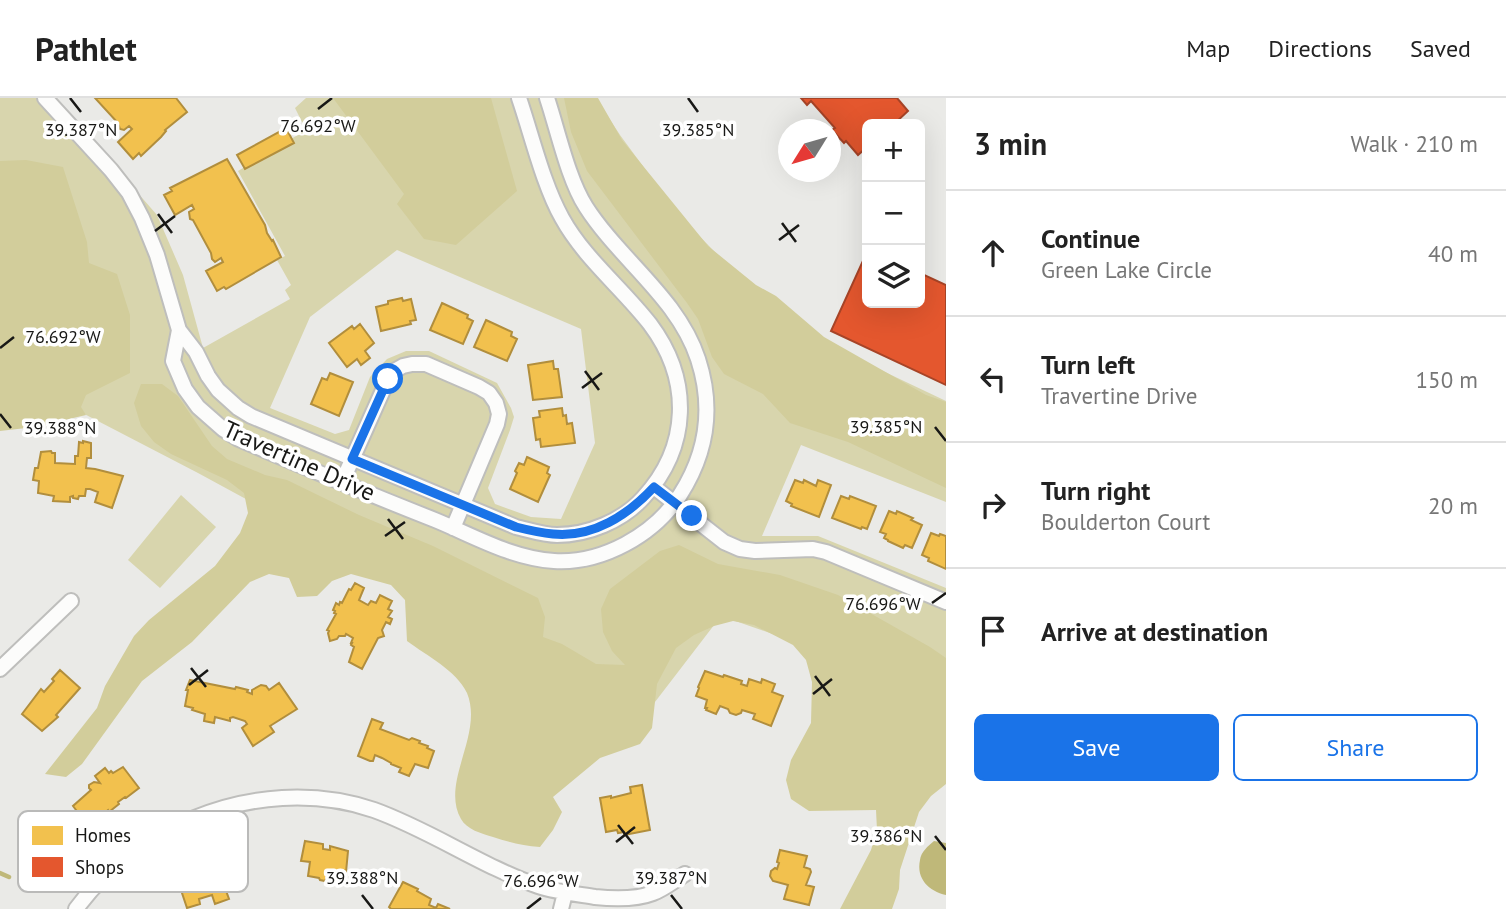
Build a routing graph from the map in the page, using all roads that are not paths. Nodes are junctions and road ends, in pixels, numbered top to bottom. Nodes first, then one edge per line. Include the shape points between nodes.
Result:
1 (45, 98) edge
2 (519, 98) edge
3 (547, 98) edge
4 (179, 330) junction
5 (352, 459) junction
6 (342, 482) junction
7 (654, 487) junction
8 (675, 503) junction
9 (463, 505) junction
10 (453, 528) junction
11 (71, 601) dead end
12 (946, 602) edge
13 (0, 669) edge
14 (213, 811) edge
15 (685, 874) dead end
16 (89, 892) edge
17 (565, 893) junction
18 (76, 909) edge
19 (561, 909) edge

1 - 4 street, Travertine Drive via 129,193 157,255
2 - 7 street, Travertine Drive via 563,219 651,326 673,368 680,425 666,469
3 - 8 street, Travertine Drive via 585,206 672,310 698,359 708,408 706,430 689,481
4 - 5 street, Travertine Drive via 218,390 238,408
4 - 6 street, Travertine Drive via 173,361 198,407 239,439
5 - 6 street
5 - 9 street, Travertine Drive
5 - 9 street via 394,371 426,364 489,393 499,414
6 - 10 street, Travertine Drive
7 - 8 street
7 - 9 street, Travertine Drive via 612,522 556,535 516,527
8 - 10 street, Travertine Drive via 624,545 580,559 556,561 508,552
8 - 12 street via 724,542 740,549 826,552
9 - 10 street
11 - 13 street
14 - 17 street via 290,798 345,802
15 - 17 street via 653,893 630,898
16 - 18 street
17 - 19 street

